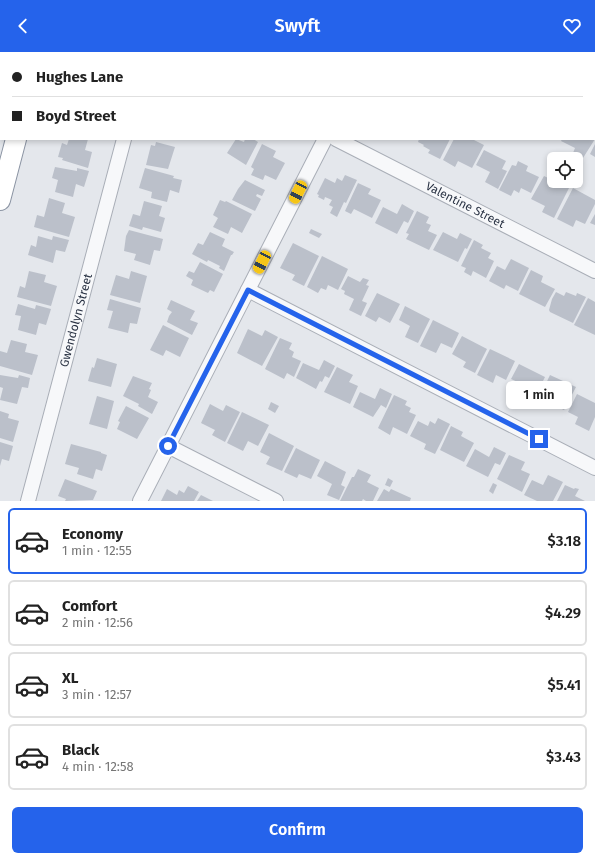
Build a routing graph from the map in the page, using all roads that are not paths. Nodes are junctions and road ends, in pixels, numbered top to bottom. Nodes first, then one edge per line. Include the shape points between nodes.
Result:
1 (16, 140) edge
2 (124, 140) edge
3 (324, 140) edge
4 (338, 140) edge
5 (0, 200) edge
6 (595, 271) edge
7 (248, 290) junction
8 (168, 446) junction
9 (595, 468) edge
10 (28, 501) edge
11 (140, 501) edge
12 (276, 501) edge

1 - 5 highway
2 - 10 street, Gwendolyn Street
3 - 7 street
4 - 6 street, Valentine Street
7 - 8 street
7 - 9 street
8 - 11 street
8 - 12 street

